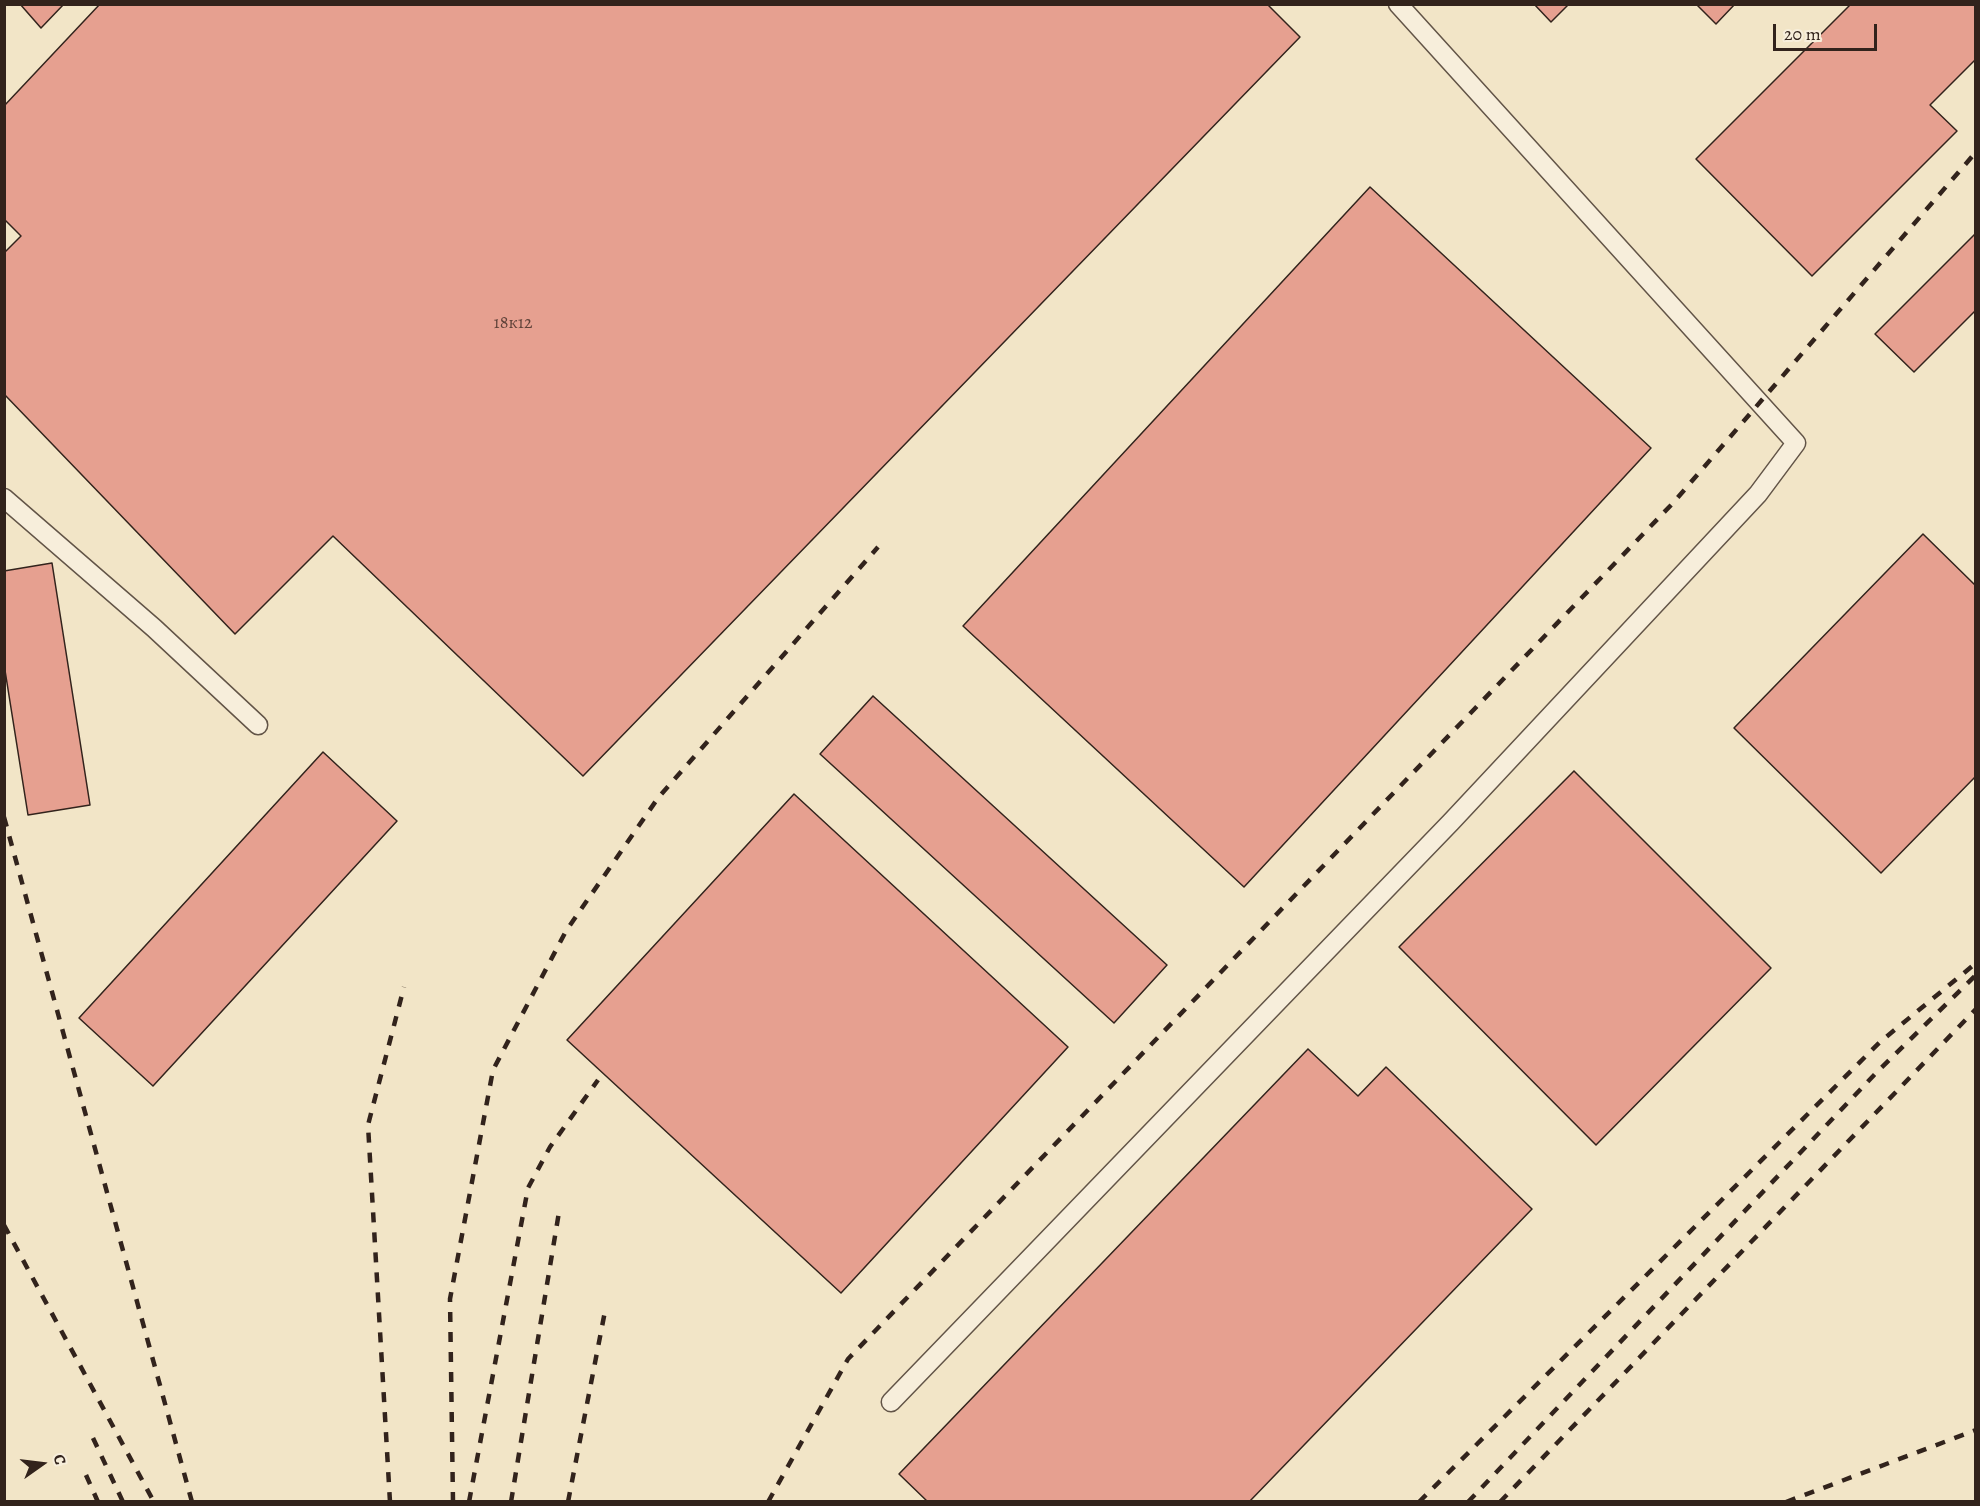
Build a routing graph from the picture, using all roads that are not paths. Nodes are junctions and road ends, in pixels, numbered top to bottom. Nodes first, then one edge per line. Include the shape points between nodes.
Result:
1 (1398, 4) edge
2 (4, 498) edge
3 (258, 725) dead end
4 (891, 1402) dead end

1 - 4 lane via 1796,443 1758,494 1451,822
2 - 3 lane via 154,628

